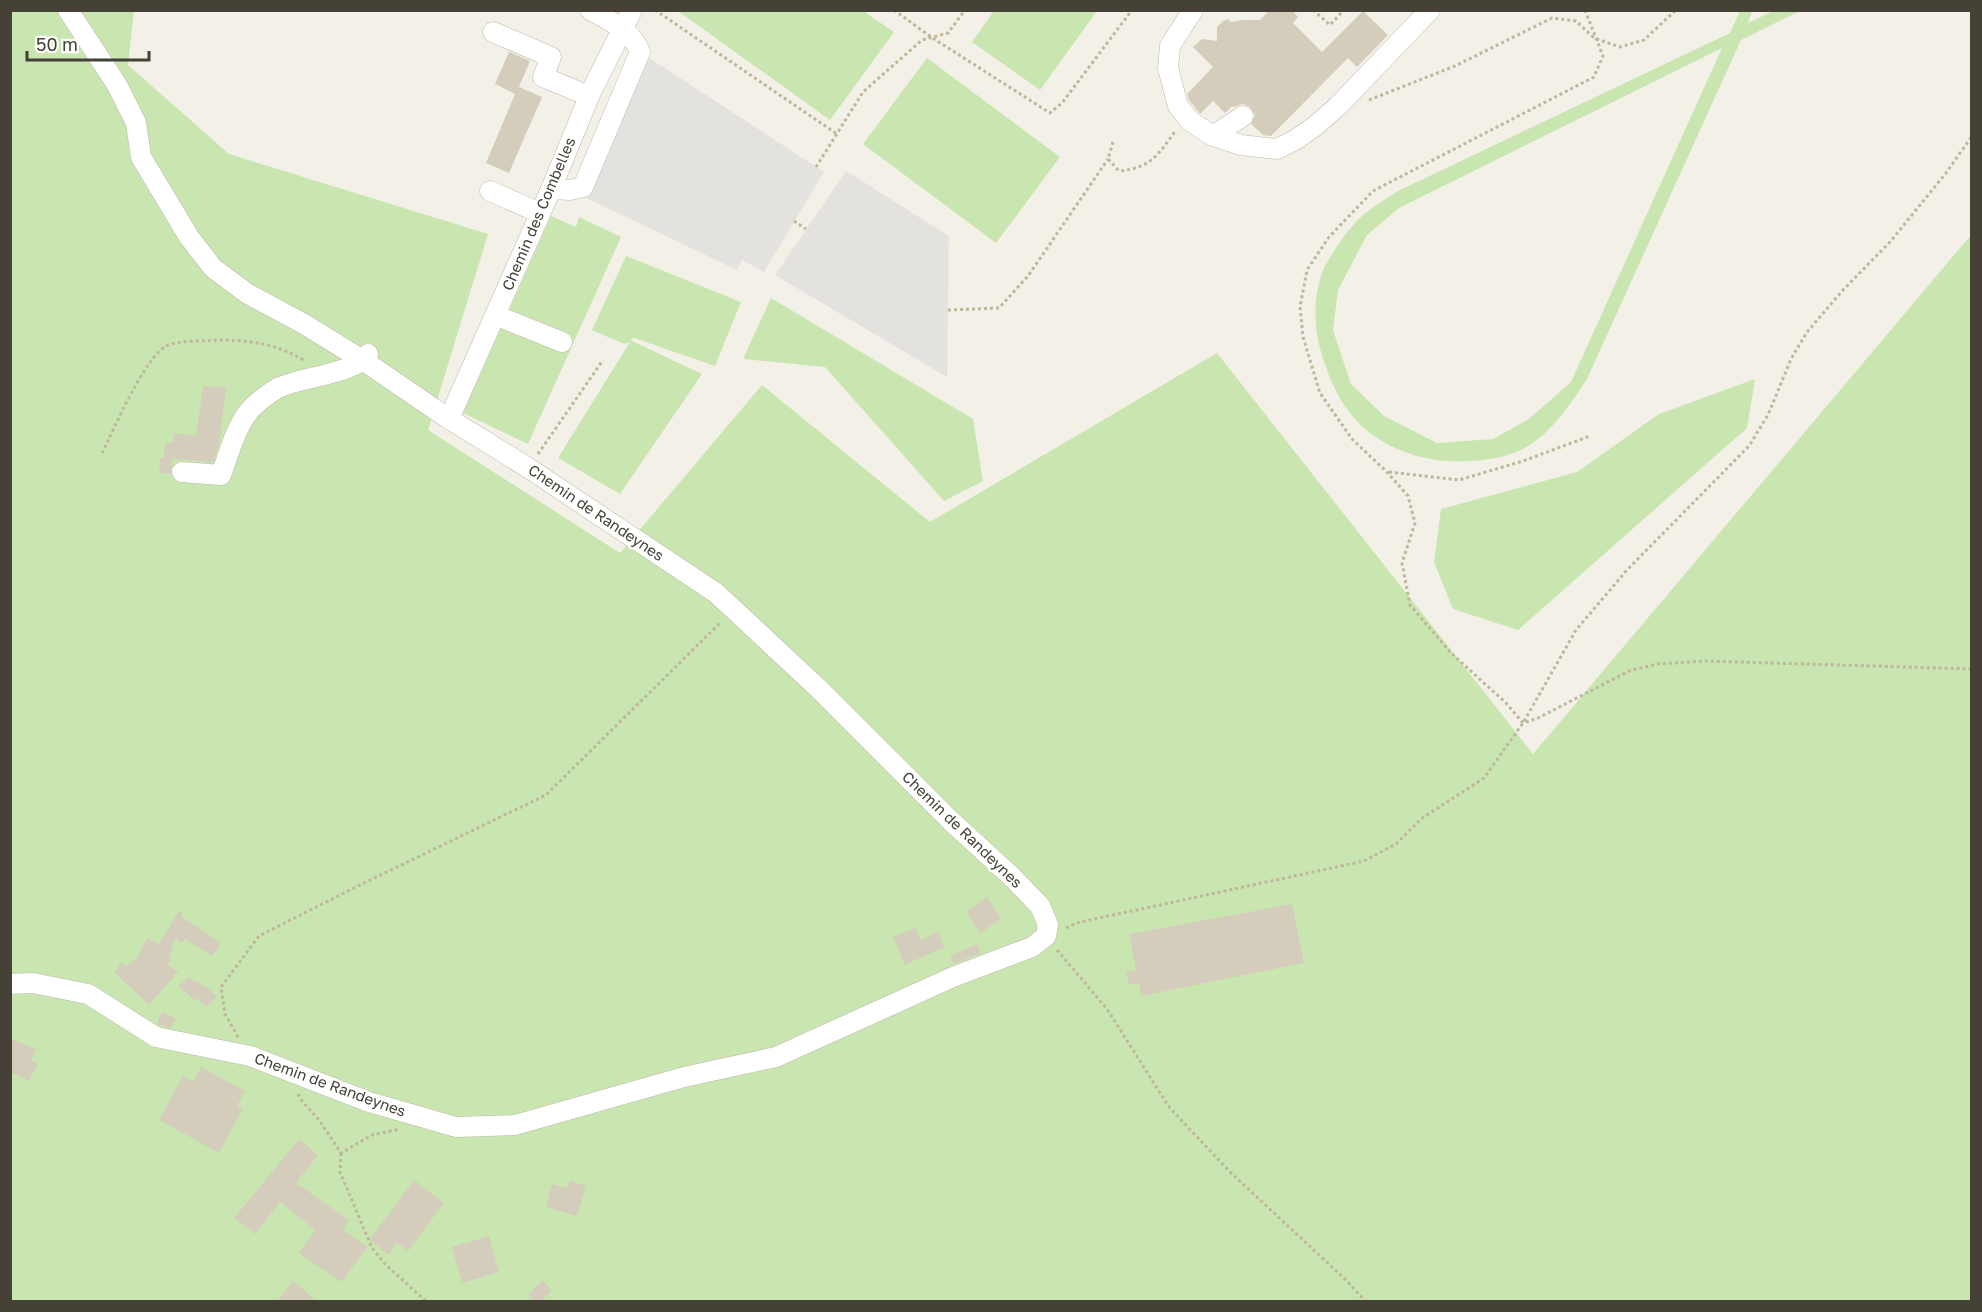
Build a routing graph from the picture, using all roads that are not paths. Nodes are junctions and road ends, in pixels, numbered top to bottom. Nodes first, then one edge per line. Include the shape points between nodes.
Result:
1 (68, 10) edge
2 (590, 10) edge
3 (632, 10) edge
4 (1193, 10) edge
5 (1430, 10) edge
6 (622, 28) junction
7 (493, 32) dead end
8 (589, 96) junction
9 (1243, 116) dead end
10 (1213, 136) junction
11 (552, 189) junction
12 (490, 191) dead end
13 (540, 213) junction
14 (495, 315) junction
15 (562, 342) dead end
16 (367, 357) junction
17 (449, 419) junction
18 (182, 472) dead end
19 (10, 984) edge

1 - 16 street, Chemin de Randeynes via 117,85 136,123 141,157 189,237 213,268 248,294
2 - 6 street
3 - 6 street, Chemin des Combelles
4 - 10 street via 1170,46 1168,68 1178,106 1190,121
5 - 10 street via 1338,106 1295,140 1277,149 1241,145
6 - 8 street, Chemin des Combelles
6 - 11 street via 636,40 640,52 583,187
7 - 8 street via 552,57 543,77
8 - 11 street, Chemin des Combelles
9 - 10 street
11 - 13 street, Chemin des Combelles
12 - 13 street
13 - 14 street, Chemin des Combelles
14 - 15 street
14 - 17 street, Chemin des Combelles
16 - 17 street, Chemin de Randeynes
16 - 18 street via 279,388 250,410 221,475
17 - 19 street, Chemin de Randeynes via 716,593 1040,906 1048,925 1046,936 1032,947 953,977 776,1057 684,1077 514,1125 456,1127 369,1102 249,1056 156,1036 88,994 33,983

